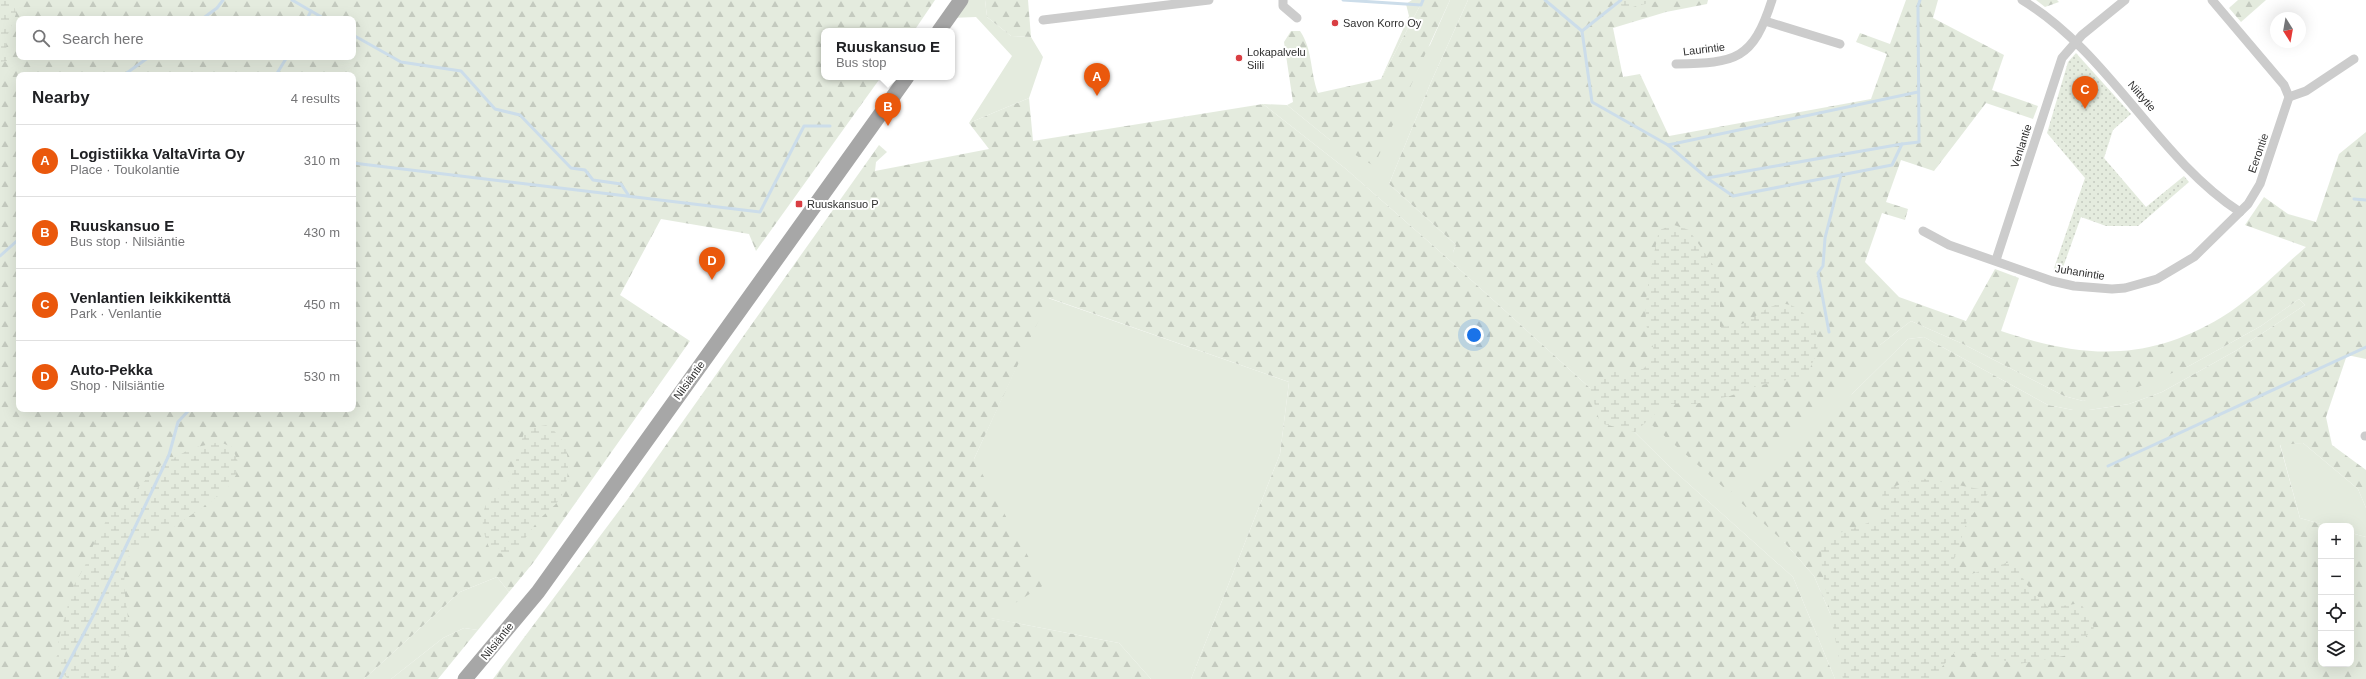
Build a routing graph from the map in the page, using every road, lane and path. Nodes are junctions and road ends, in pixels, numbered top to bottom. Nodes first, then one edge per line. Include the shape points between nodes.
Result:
1 (961, 0) edge
2 (1209, 0) edge
3 (1282, 0) edge
4 (1772, 0) edge
5 (2022, 0) edge
6 (2125, 0) edge
7 (2212, 0) edge
8 (1297, 18) dead end
9 (1043, 20) dead end
10 (1765, 21) junction
11 (941, 28) edge
12 (2075, 43) junction
13 (1840, 44) dead end
14 (2354, 59) dead end
15 (1676, 64) dead end
16 (905, 80) edge
17 (2289, 97) junction
18 (2240, 212) junction
19 (1923, 231) dead end
20 (1996, 260) junction
21 (465, 679) edge

1 - 11 main road
2 - 9 street
3 - 8 street via 1283,6
4 - 10 street, Laurintie
5 - 12 street, Niittytie via 2036,8
6 - 12 street, Venlantie
7 - 17 street via 2284,85
10 - 13 street
10 - 15 street, Laurintie via 1756,39 1741,55 1700,63
12 - 18 street, Niittytie via 2124,93 2202,181
12 - 20 street, Venlantie via 2062,58
14 - 17 street via 2306,91
16 - 21 main road, Nilsiäntie via 538,592
17 - 18 street, Eerontie via 2260,184
18 - 20 street, Juhanintie via 2194,257 2157,279 2125,288 2098,289 2074,286 2052,281
19 - 20 street, Juhanintie via 1950,245

